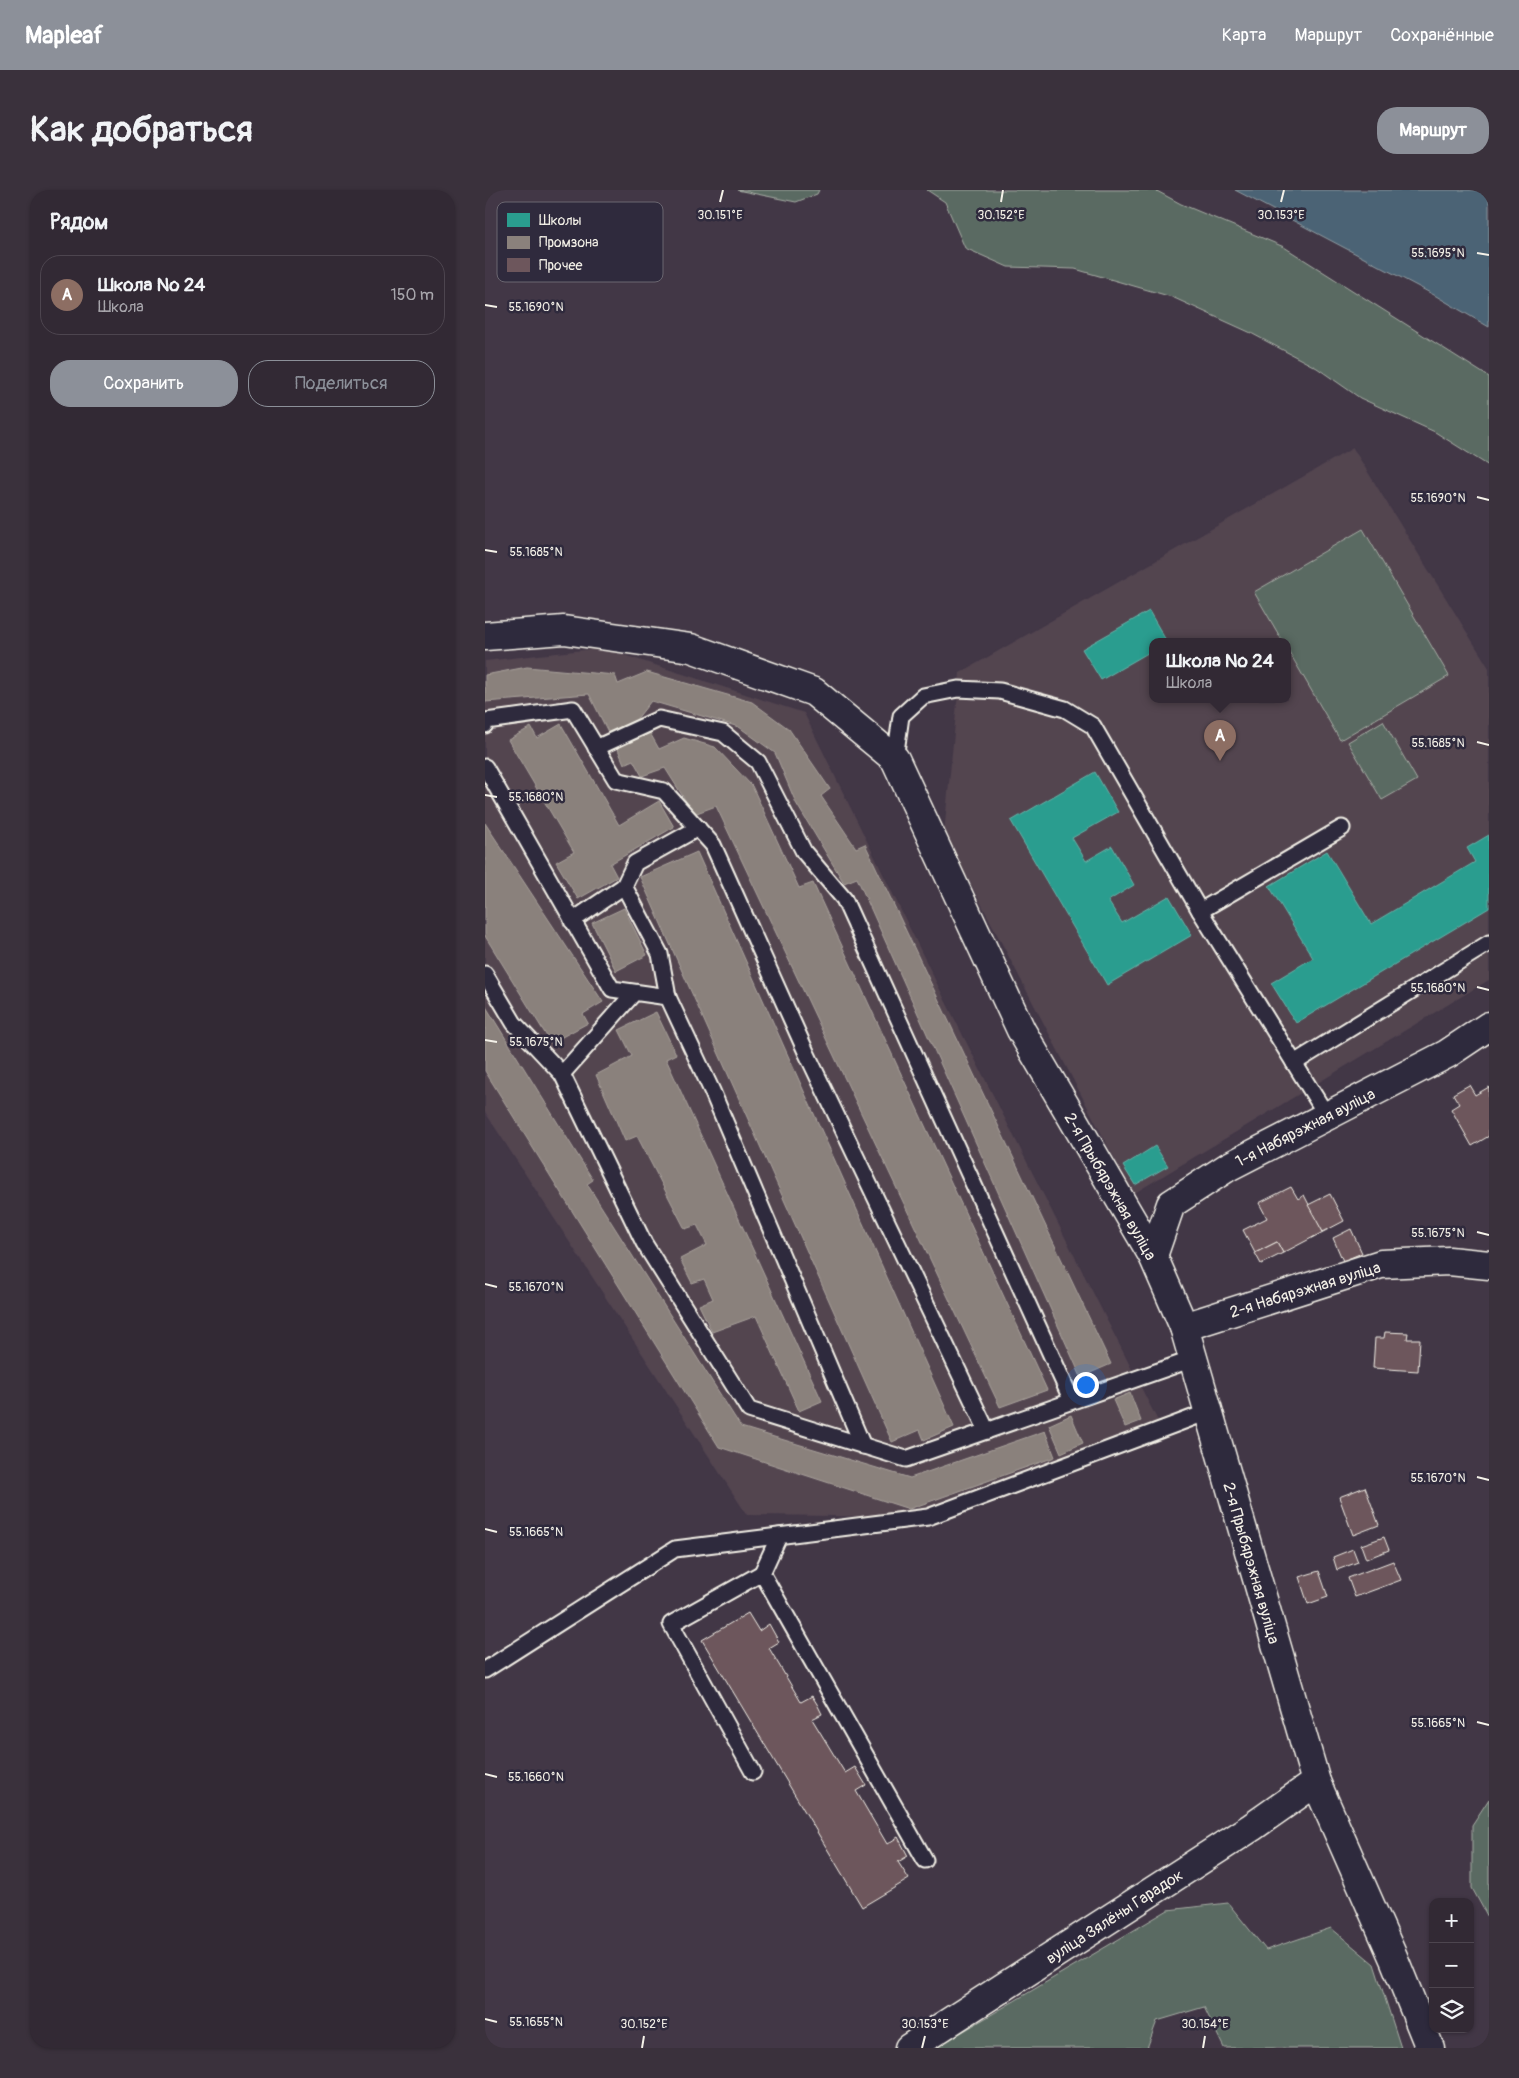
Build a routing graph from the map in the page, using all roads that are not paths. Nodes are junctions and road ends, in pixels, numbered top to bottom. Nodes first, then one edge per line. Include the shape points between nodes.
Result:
1 (485, 636) edge
2 (485, 725) edge
3 (596, 748) junction
4 (895, 759) junction
5 (485, 768) edge
6 (698, 828) junction
7 (1342, 828) dead end
8 (624, 886) junction
9 (1200, 911) junction
10 (572, 921) junction
11 (1489, 943) edge
12 (485, 974) edge
13 (634, 992) junction
14 (668, 997) junction
15 (1489, 1026) edge
16 (1294, 1063) junction
17 (562, 1074) junction
18 (1327, 1116) junction
19 (1153, 1256) junction
20 (1489, 1265) edge
21 (1184, 1327) junction
22 (1193, 1359) junction
23 (1072, 1401) junction
24 (1208, 1412) junction
25 (987, 1431) junction
26 (863, 1446) junction
27 (779, 1536) junction
28 (762, 1573) junction
29 (485, 1670) edge
30 (753, 1772) dead end
31 (1316, 1782) junction
32 (925, 1860) dead end
33 (909, 2048) edge
34 (1430, 2048) edge

1 - 4 street, 2-я Прыбярэжная вуліца via 565,630 691,648 814,692
2 - 3 lane via 486,721 573,709
3 - 6 lane via 615,780 664,791
3 - 23 lane via 659,719 723,733 758,762 804,852 844,899
4 - 9 lane via 901,716 923,696 958,689 1000,691 1065,709 1093,726
4 - 19 street, 2-я Прыбярэжная вуліца via 1021,1030
5 - 10 lane
6 - 8 lane via 635,863
6 - 25 lane via 713,845 807,1054
7 - 9 lane
8 - 10 lane
8 - 14 lane via 660,954
9 - 16 lane
10 - 13 lane via 613,989
11 - 16 lane
12 - 17 lane via 514,1023
13 - 14 lane
13 - 17 lane
14 - 26 lane
15 - 18 street, 1-я Набярэжная вуліца via 1447,1054
16 - 18 lane
17 - 26 lane via 644,1244 749,1410
18 - 19 street, 1-я Набярэжная вуліца via 1228,1167 1171,1204
19 - 21 street, 2-я Прыбярэжная вуліца
20 - 21 street, 2-я Набярэжная вуліца via 1449,1261 1381,1264
21 - 22 street, 2-я Прыбярэжная вуліца
22 - 23 lane
22 - 24 street, 2-я Прыбярэжная вуліца
23 - 25 lane
24 - 27 lane via 927,1516
24 - 31 street, 2-я Прыбярэжная вуліца
25 - 26 lane via 906,1459
27 - 28 lane
27 - 29 lane via 675,1549
28 - 30 lane via 671,1624
28 - 32 lane
31 - 33 street, вуліца Зялёны Гарадок via 1252,1827
31 - 34 street, 2-я Прыбярэжная вуліца

